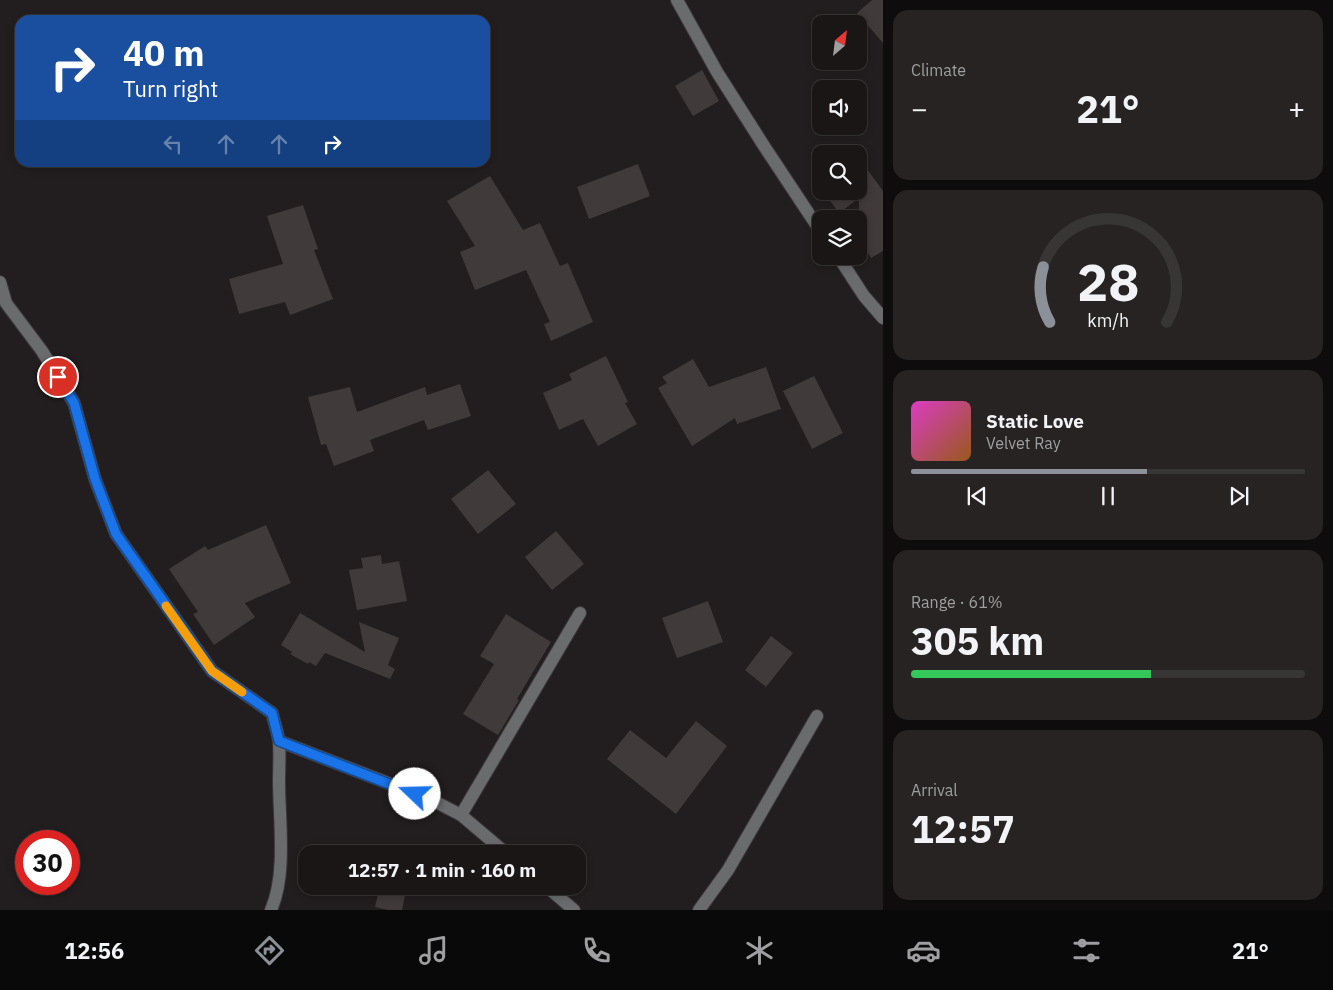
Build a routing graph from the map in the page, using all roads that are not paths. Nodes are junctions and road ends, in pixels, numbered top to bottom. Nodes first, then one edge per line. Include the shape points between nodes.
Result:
1 (677, 0) edge
2 (812, 218) edge
3 (844, 265) edge
4 (0, 282) edge
5 (3, 305) edge
6 (883, 318) edge
7 (580, 613) dead end
8 (817, 716) dead end
9 (279, 741) junction
10 (460, 815) junction
11 (496, 845) edge
12 (556, 895) edge
13 (272, 910) edge
14 (574, 910) edge
15 (699, 910) edge

1 - 2 street via 717,72
3 - 6 street
4 - 5 street
5 - 9 street via 42,351 74,403 95,479 116,534 212,671 272,713
7 - 10 street
8 - 15 street via 728,870
9 - 10 street via 432,800
9 - 13 street via 280,866
10 - 11 street
12 - 14 street

